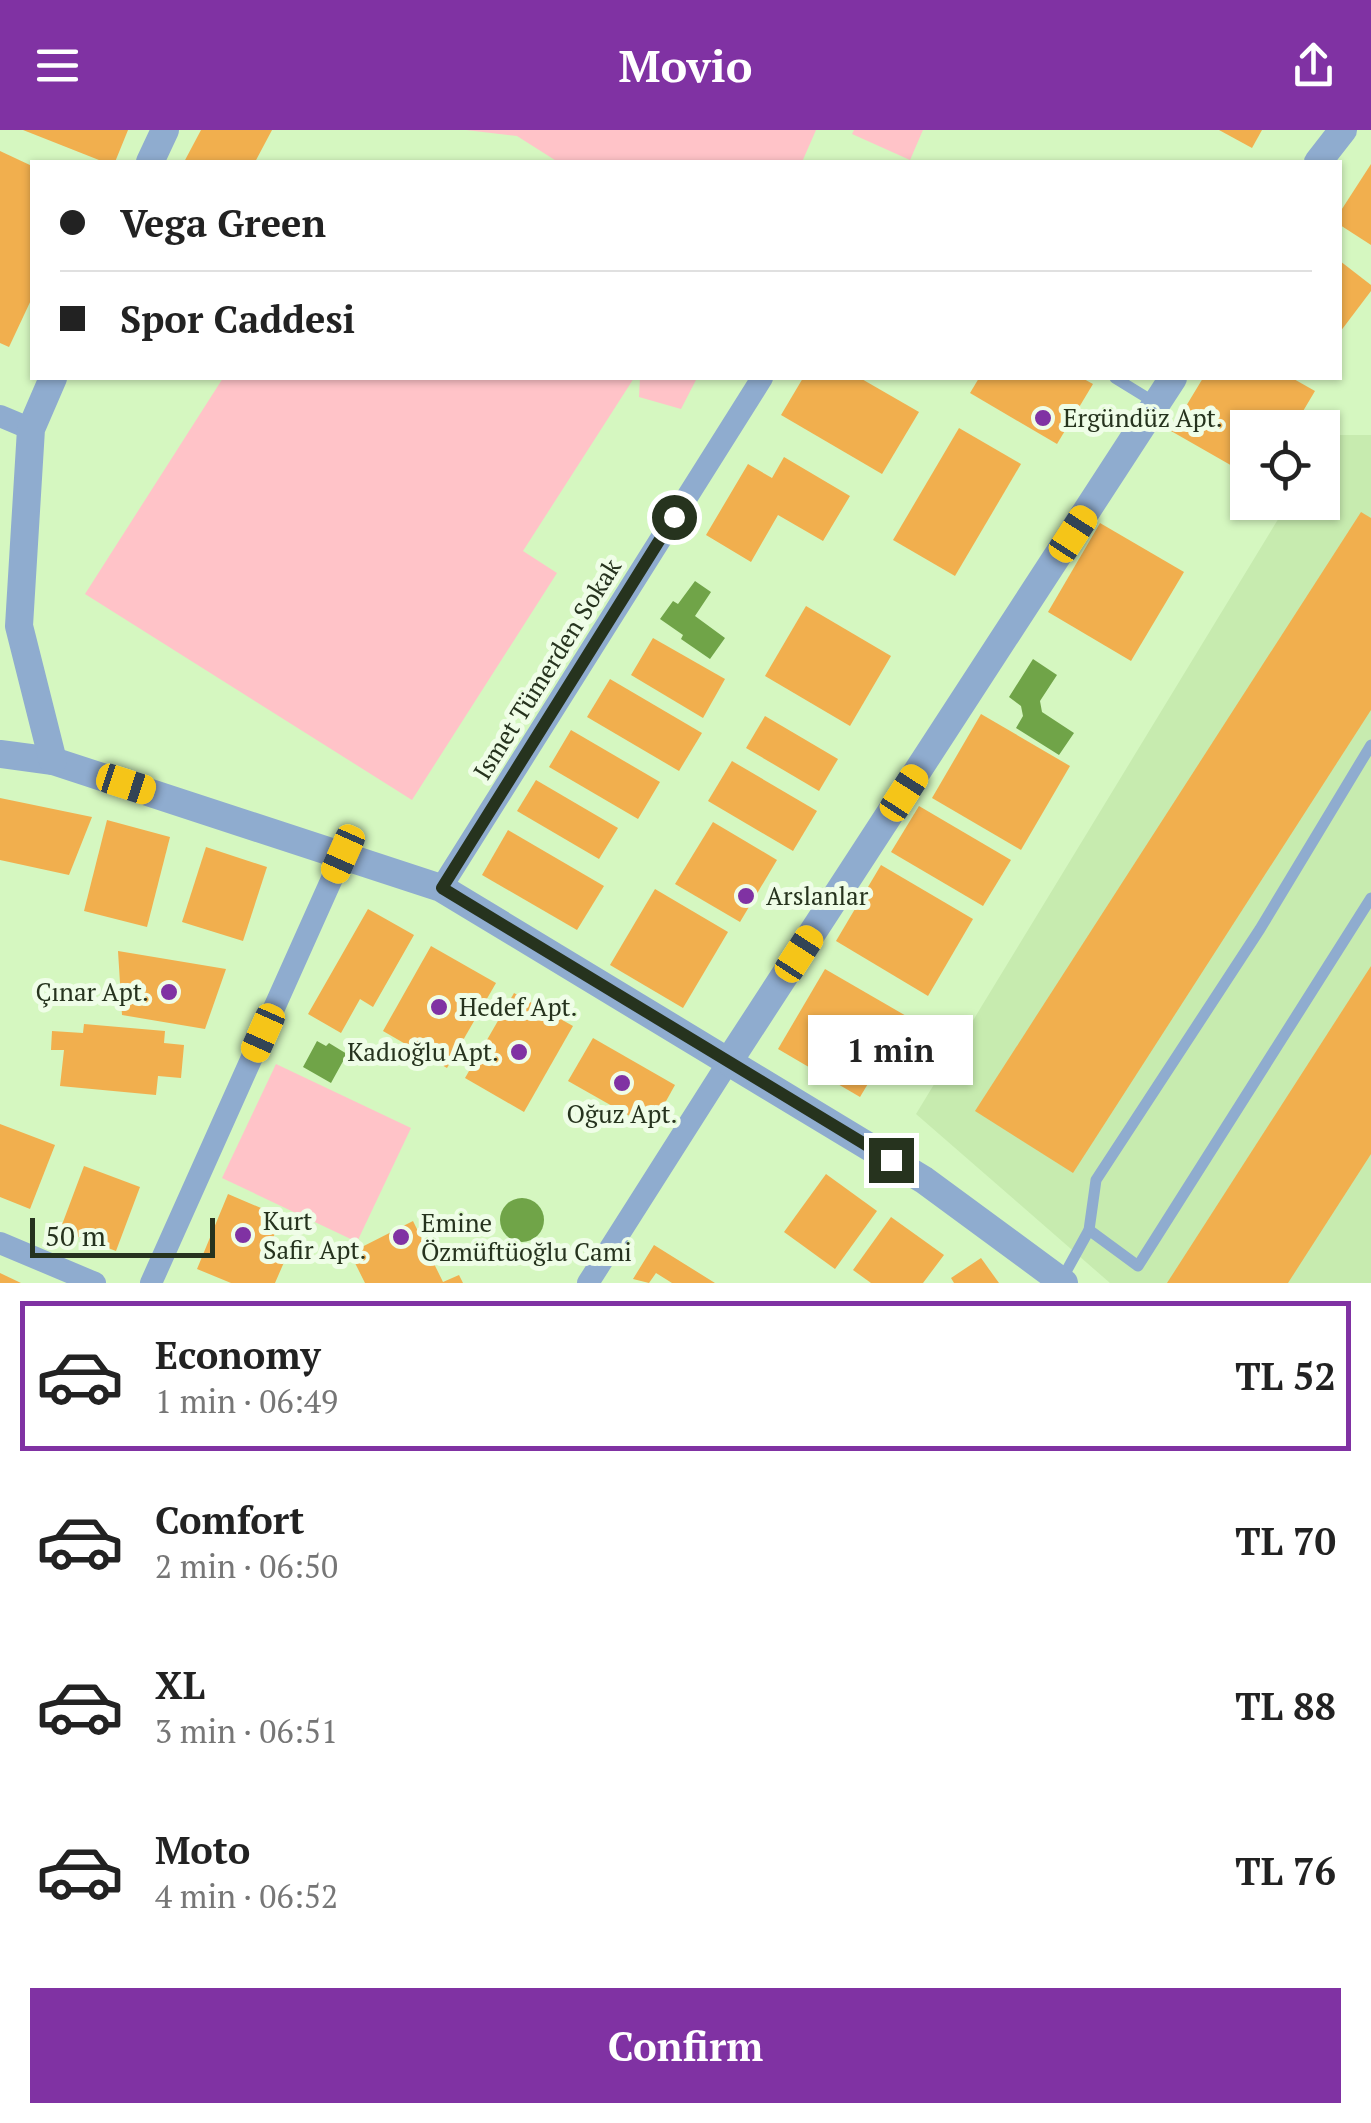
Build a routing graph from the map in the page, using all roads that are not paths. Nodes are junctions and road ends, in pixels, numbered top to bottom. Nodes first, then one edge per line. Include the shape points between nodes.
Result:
1 (165, 130) edge
2 (1342, 130) edge
3 (151, 160) edge
4 (1320, 160) edge
5 (52, 380) edge
6 (761, 380) edge
7 (1118, 380) edge
8 (1172, 380) edge
9 (1158, 405) junction
10 (0, 416) edge
11 (31, 429) junction
12 (1371, 745) edge
13 (0, 754) edge
14 (53, 762) junction
15 (343, 854) junction
16 (442, 888) junction
17 (1371, 898) edge
18 (729, 1061) junction
19 (1089, 1230) junction
20 (0, 1242) edge
21 (1062, 1282) edge
22 (95, 1283) edge
23 (151, 1283) edge
24 (588, 1283) edge

1 - 3 street
2 - 4 street
5 - 11 street
6 - 16 street, Ismet Tümerden Sokak
7 - 9 lane
8 - 9 street
9 - 18 street
10 - 11 street
11 - 14 street via 20,626
12 - 19 lane via 1096,1180
13 - 14 street
14 - 15 street
15 - 16 street
15 - 23 street
16 - 18 street
17 - 19 lane via 1138,1266
18 - 21 street via 924,1180
18 - 24 street
19 - 21 lane
20 - 22 street

